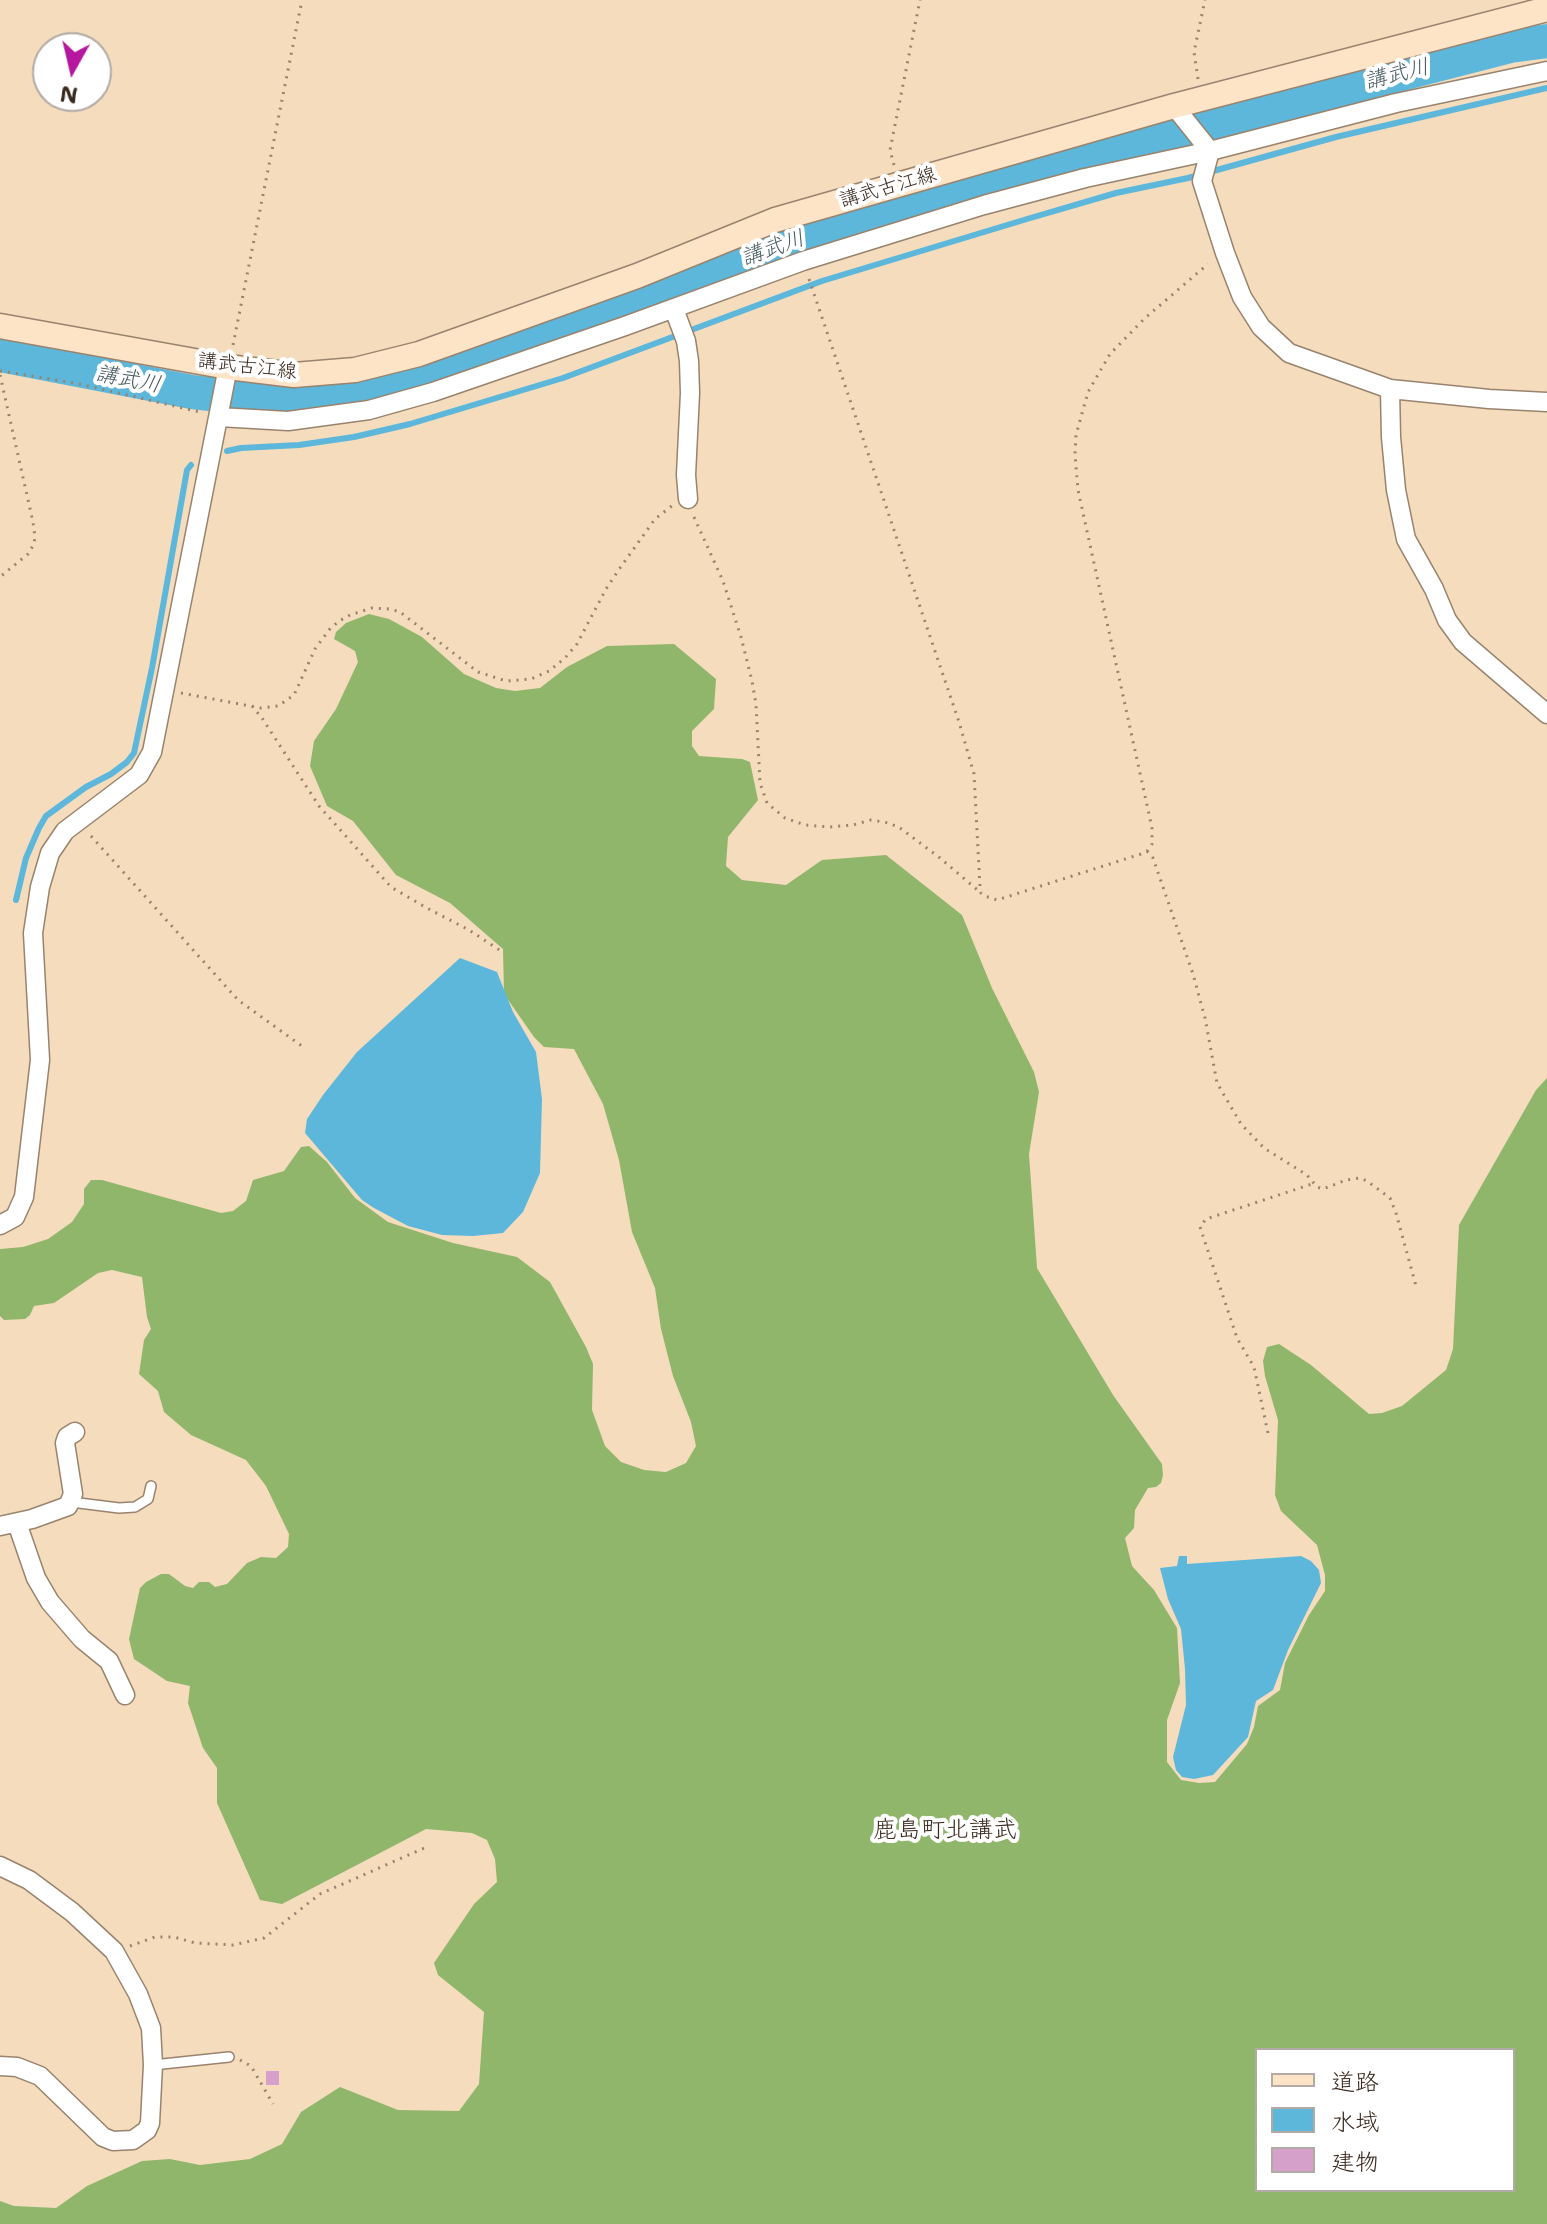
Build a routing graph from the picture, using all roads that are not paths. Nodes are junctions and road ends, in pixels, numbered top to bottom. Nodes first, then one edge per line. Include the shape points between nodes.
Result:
1 (1547, 9) edge
2 (1547, 71) edge
3 (1180, 115) junction
4 (1207, 148) junction
5 (674, 309) junction
6 (0, 326) edge
7 (227, 374) junction
8 (1390, 389) junction
9 (1547, 402) edge
10 (220, 414) junction
11 (688, 499) road end
12 (1547, 714) edge
13 (0, 1225) edge
14 (75, 1432) dead end
15 (151, 1486) dead end
16 (71, 1502) junction
17 (9, 1524) edge
18 (125, 1695) dead end
19 (0, 1866) edge
20 (229, 2057) road end
21 (153, 2065) junction
22 (0, 2066) edge

1 - 3 main road, 講武古江線 via 1203,99
2 - 4 street
3 - 4 street
3 - 7 main road, 講武古江線 via 775,220 419,354 355,370
4 - 5 street via 984,205 803,261
4 - 8 street via 1202,181 1242,297 1261,327 1289,353
5 - 10 street via 369,410 288,421
5 - 11 street via 684,336 690,393
6 - 7 main road, 講武古江線
7 - 10 street
8 - 9 street
8 - 12 street via 1396,490 1406,539 1463,642
10 - 13 street via 152,752 139,775 65,831 50,853 40,887 33,933 40,1060 26,1182 15,1217
14 - 16 street via 65,1443
15 - 16 lane via 148,1499 135,1507
16 - 17 street via 64,1510
17 - 18 street via 50,1602 109,1661
19 - 21 street via 72,1912 114,1951 151,2028
20 - 21 lane
21 - 22 street via 147,2130 133,2140 113,2141 97,2133 40,2076

